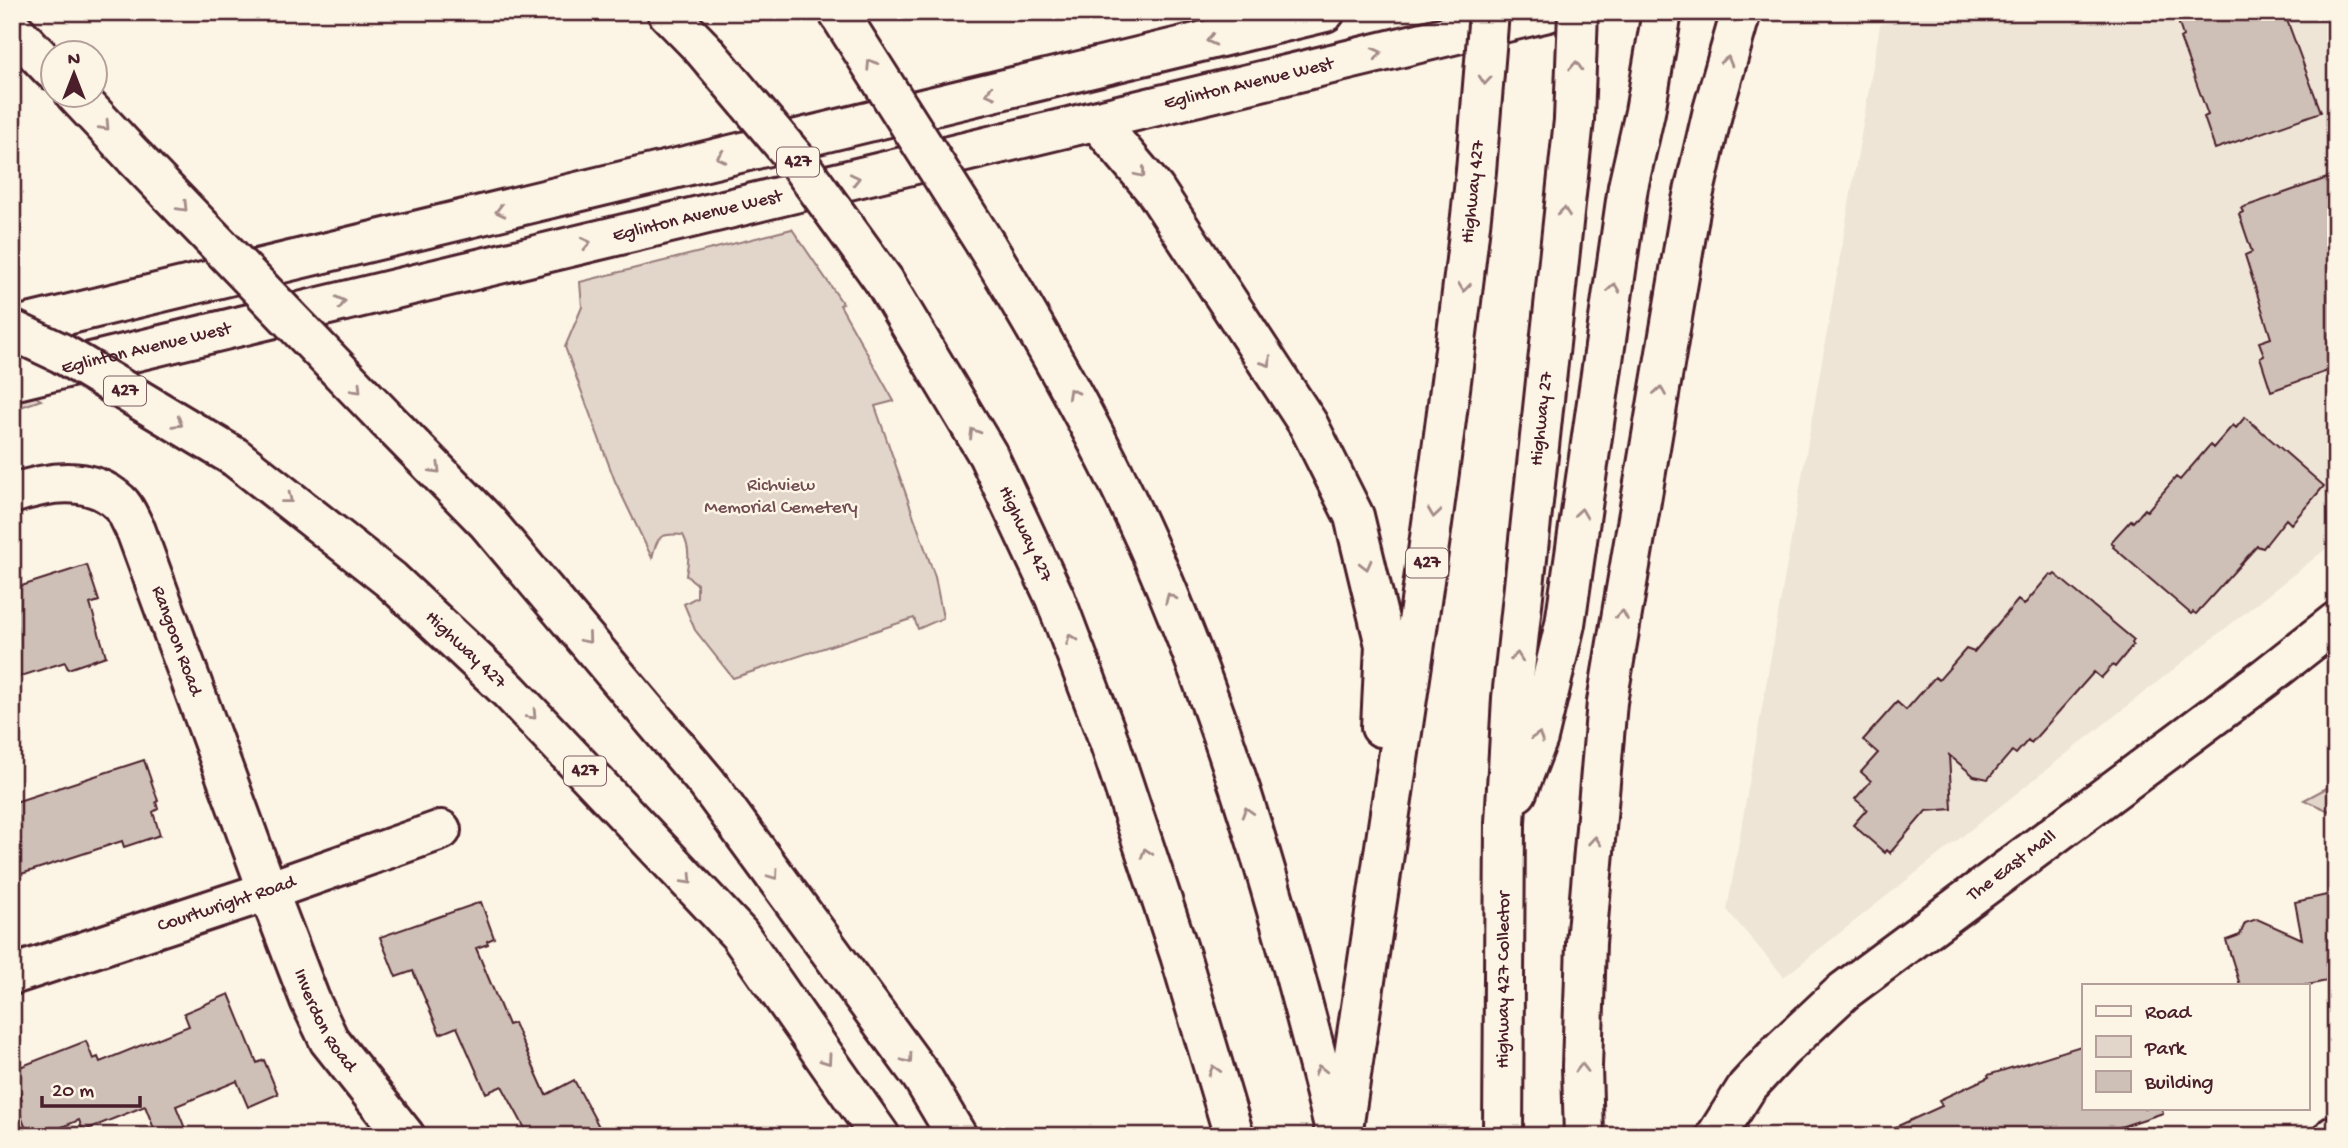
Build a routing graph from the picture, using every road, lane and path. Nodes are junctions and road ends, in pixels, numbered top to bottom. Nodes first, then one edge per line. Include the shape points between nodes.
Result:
1 (667, 12) edge
2 (838, 12) edge
3 (1325, 12) edge
4 (1489, 12) edge
5 (1548, 12) edge
6 (1578, 12) edge
7 (1662, 12) edge
8 (1741, 12) edge
9 (12, 28) edge
10 (38, 55) edge
11 (88, 108) edge
12 (1097, 121) junction
13 (12, 329) edge
14 (12, 381) edge
15 (12, 494) edge
16 (2336, 622) edge
17 (1505, 823) junction
18 (441, 830) dead end
19 (268, 891) junction
20 (1369, 953) junction
21 (12, 975) edge
22 (405, 1136) edge
23 (880, 1136) edge
24 (957, 1136) edge
25 (1234, 1136) edge
26 (1336, 1136) edge
27 (1342, 1136) edge
28 (1503, 1136) edge
29 (1584, 1136) edge
30 (1716, 1136) edge

25 -> 1 main road, Highway 427 / 427, bridge via 1109,741 1055,598 988,455 884,281 798,162
26 -> 2 main road, bridge via 1268,877 1212,709 1145,538 1086,418 986,245
3 -> 13 main road
4 -> 20 main road, Highway 427 / 427, bridge via 1476,171 1440,472
12 -> 5 main road, Eglinton Avenue West
17 -> 6 main road, Highway 27, bridge via 1513,698 1574,120
17 -> 7 main road via 1538,738 1565,624 1628,187
29 -> 8 main road via 1581,1067 1586,943 1607,702 1691,205
9 - 10 main road
11 -> 24 main road, bridge via 487,522 707,783 922,1077
14 -> 12 main road, Eglinton Avenue West
12 -> 20 main road via 1155,190 1308,424 1354,516 1385,645
13 -> 23 main road, Highway 427 / 427, bridge via 61,353 235,457 391,580 528,712 739,934
15 - 19 main road, Rangoon Road via 70,482 98,489 120,502 136,531
16 - 30 main road, The East Mall via 1844,991 1747,1087
17 - 28 main road, Highway 427 Collector
18 - 19 main road, Courtwright Road
19 - 21 main road, Courtwright Road
19 - 22 main road, Inverdon Road via 329,1040
20 - 27 main road, 427

